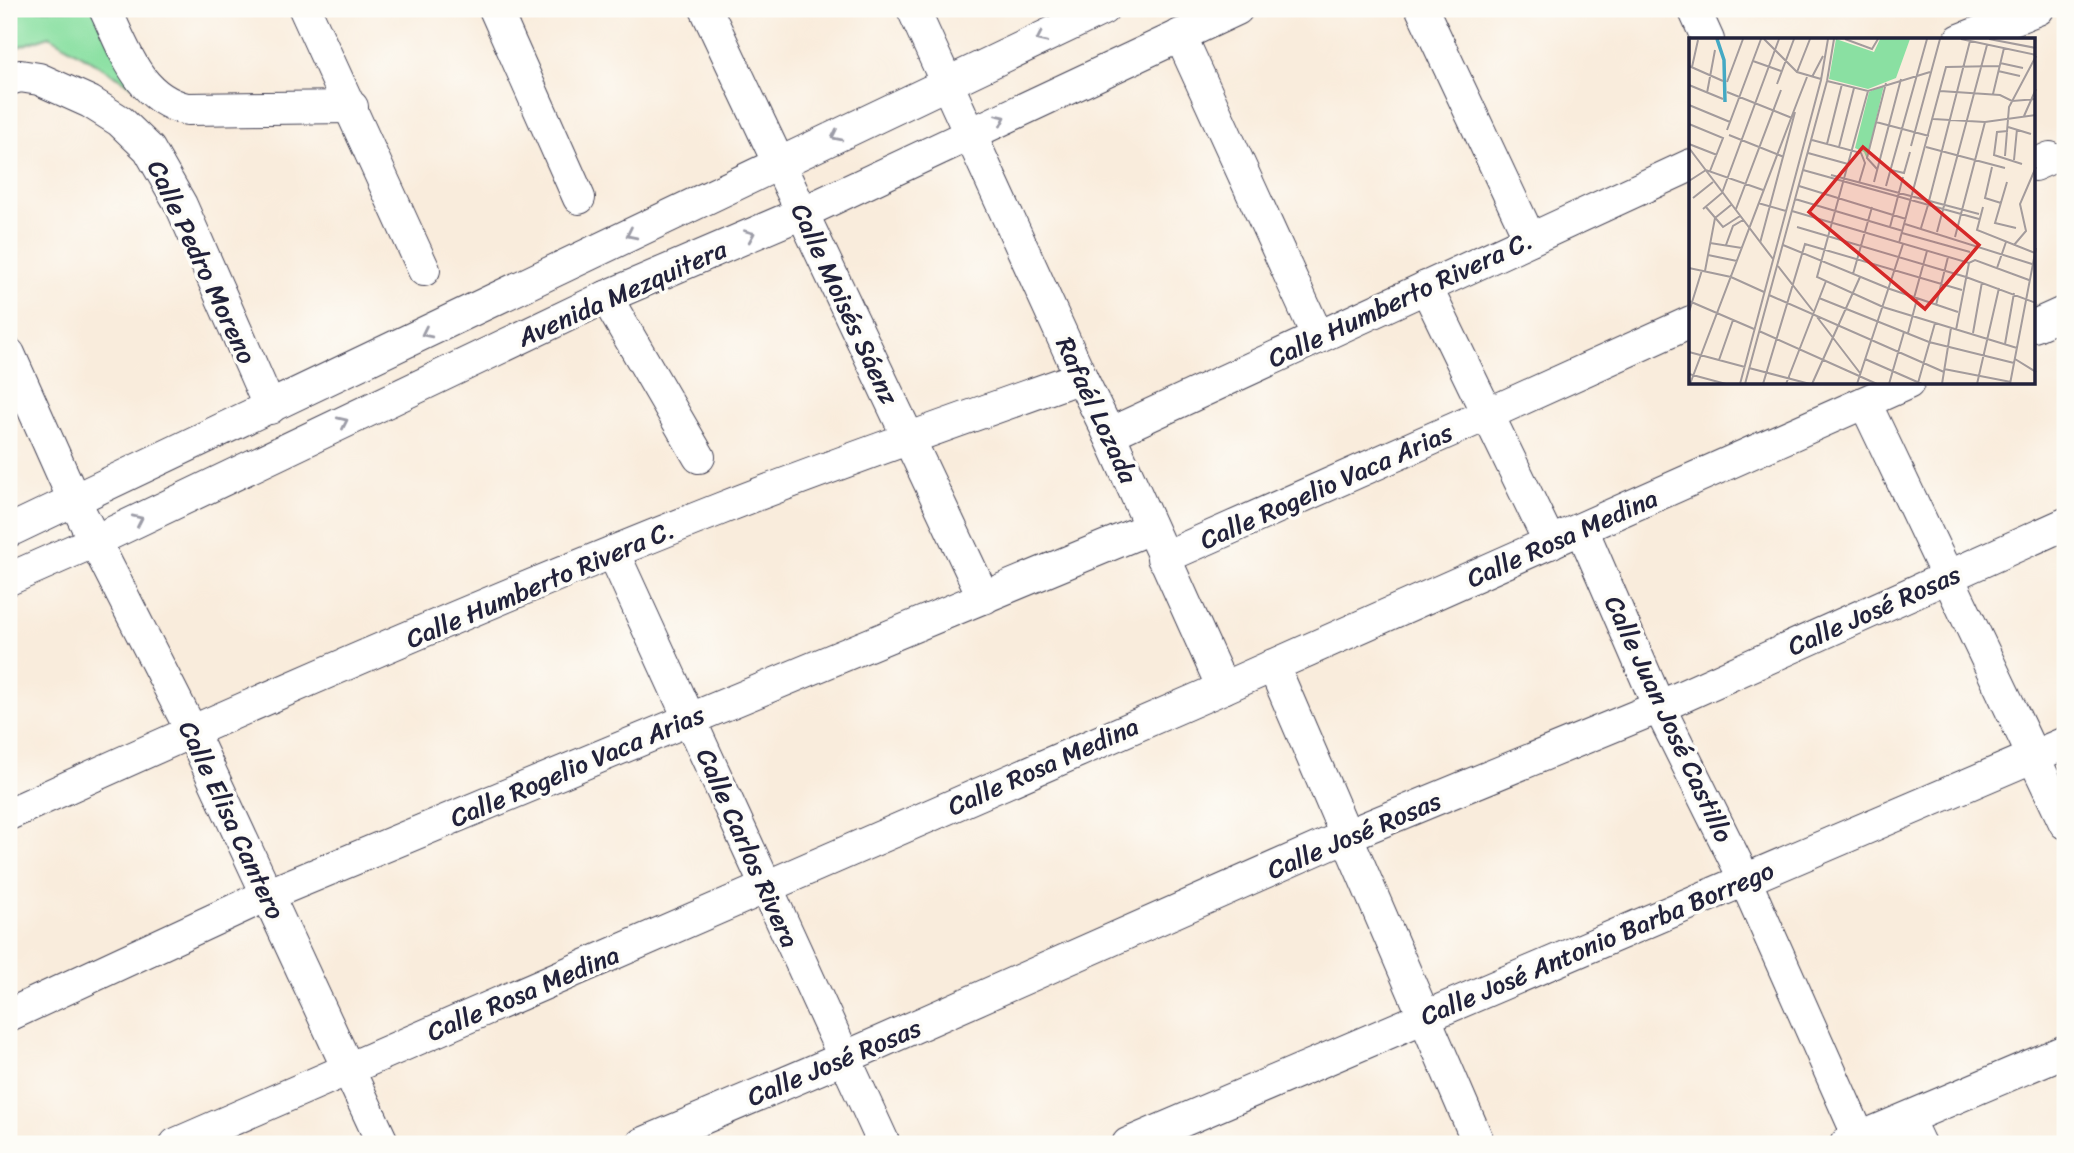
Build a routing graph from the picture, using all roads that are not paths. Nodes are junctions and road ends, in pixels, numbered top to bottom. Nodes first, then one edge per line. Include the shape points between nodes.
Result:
1 (105, 9) edge
2 (305, 9) edge
3 (495, 9) edge
4 (706, 9) edge
5 (913, 9) edge
6 (1103, 9) edge
7 (1237, 9) edge
8 (1422, 9) edge
9 (1694, 9) edge
10 (2038, 9) edge
11 (1180, 35) junction
12 (1708, 38) edge
13 (1965, 38) edge
14 (9, 79) edge
15 (946, 82) junction
16 (352, 107) junction
17 (970, 133) junction
18 (779, 164) junction
19 (1689, 166) edge
20 (579, 198) dead end
21 (802, 213) junction
22 (1530, 239) junction
23 (424, 270) dead end
24 (1426, 287) junction
25 (606, 297) junction
26 (2065, 312) edge
27 (1689, 323) edge
28 (2036, 325) edge
29 (1318, 337) junction
30 (9, 354) edge
31 (1081, 377) junction
32 (1904, 385) edge
33 (1865, 403) junction
34 (270, 408) junction
35 (1488, 414) junction
36 (1109, 434) junction
37 (909, 439) junction
38 (699, 457) dead end
39 (74, 500) junction
40 (2065, 524) edge
41 (1150, 528) junction
42 (1582, 529) junction
43 (9, 531) edge
44 (95, 541) junction
45 (1550, 543) junction
46 (613, 552) junction
47 (1163, 558) junction
48 (1947, 576) junction
49 (9, 579) edge
50 (984, 598) junction
51 (1273, 665) junction
52 (1223, 688) junction
53 (1659, 707) junction
54 (690, 719) junction
55 (191, 730) junction
56 (2065, 743) edge
57 (2035, 757) junction
58 (9, 814) edge
59 (2065, 823) edge
60 (1346, 836) junction
61 (1745, 880) junction
62 (766, 888) junction
63 (267, 895) junction
64 (9, 1014) edge
65 (1425, 1017) junction
66 (2065, 1051) edge
67 (844, 1058) junction
68 (348, 1069) junction
69 (1913, 1132) edge
70 (1853, 1142) edge
71 (176, 1144) edge
72 (383, 1144) edge
73 (642, 1144) edge
74 (884, 1144) edge
75 (1128, 1144) edge
76 (1479, 1144) edge

1 - 16 street via 139,77 163,101 187,109
2 - 16 street
3 - 20 street
4 - 18 street, Calle Moisés Sáenz
5 - 15 street, Rafaél Lozada
6 -> 15 street, Avenida Mezquitera
7 - 11 street, Avenida Mezquitera
8 - 22 street
9 - 12 street
10 - 13 street
17 -> 11 street, Avenida Mezquitera
11 - 29 street
14 - 34 street, Calle Pedro Moreno via 39,79 90,102 134,132 149,149 181,205
15 - 17 street, Rafaél Lozada
15 -> 18 street, Avenida Mezquitera
16 - 23 street
17 - 21 street, Avenida Mezquitera
17 - 31 street, Rafaél Lozada
18 - 21 street, Calle Moisés Sáenz
18 -> 34 street, Avenida Mezquitera
19 - 22 street, Calle Humberto Rivera C.
25 -> 21 street, Avenida Mezquitera
21 - 37 street, Calle Moisés Sáenz
22 - 24 street, Calle Humberto Rivera C.
24 - 29 street, Calle Humberto Rivera C.
24 - 35 street
25 - 38 street
44 -> 25 street, Avenida Mezquitera
26 - 28 street
27 - 35 street, Calle Rogelio Vaca Arias
29 - 36 street, Calle Humberto Rivera C.
30 - 39 street, Calle Elisa Cantero
31 - 36 street, Rafaél Lozada
31 - 37 street, Calle Humberto Rivera C.
32 - 33 street, Calle Rosa Medina
33 - 42 street, Calle Rosa Medina
33 - 48 street
34 - 39 street, Avenida Mezquitera
35 - 45 street
35 - 47 street, Calle Rogelio Vaca Arias
36 - 41 street, Rafaél Lozada
37 - 46 street, Calle Humberto Rivera C.
37 - 50 street, Calle Moisés Sáenz
39 - 43 street, Avenida Mezquitera
39 - 44 street, Calle Elisa Cantero
40 - 48 street, Calle José Rosas
41 - 47 street, Rafaél Lozada
41 - 50 street, Calle Rogelio Vaca Arias
42 - 45 street, Calle Rosa Medina
42 - 53 street, Calle Juan José Castillo
44 - 49 street, Avenida Mezquitera
44 - 55 street, Calle Elisa Cantero
45 - 51 street, Calle Rosa Medina
46 - 54 street, Calle Carlos Rivera
46 - 55 street, Calle Humberto Rivera C.
47 - 52 street, Rafaél Lozada
48 - 53 street, Calle José Rosas
48 - 57 street
50 - 54 street, Calle Rogelio Vaca Arias
51 - 52 street, Calle Rosa Medina
51 - 60 street
52 - 62 street, Calle Rosa Medina
53 - 60 street, Calle José Rosas
53 - 61 street, Calle Juan José Castillo
54 - 62 street, Calle Carlos Rivera
54 - 63 street, Calle Rogelio Vaca Arias
55 - 58 street, Calle Humberto Rivera C.
55 - 63 street, Calle Elisa Cantero
56 - 57 street, Calle José Antonio Barba Borrego
57 - 59 street
57 - 61 street, Calle José Antonio Barba Borrego
60 - 65 street
60 - 67 street, Calle José Rosas
61 - 65 street, Calle José Antonio Barba Borrego
61 - 70 street, Calle Juan José Castillo
62 - 67 street, Calle Carlos Rivera
62 - 68 street, Calle Rosa Medina
63 - 64 street, Calle Rogelio Vaca Arias
63 - 68 street, Calle Elisa Cantero
65 - 75 street, Calle José Antonio Barba Borrego
65 - 76 street
66 - 69 street
67 - 73 street, Calle José Rosas
67 - 74 street, Calle Carlos Rivera
68 - 71 street, Calle Rosa Medina
68 - 72 street, Calle Elisa Cantero
69 - 70 street

